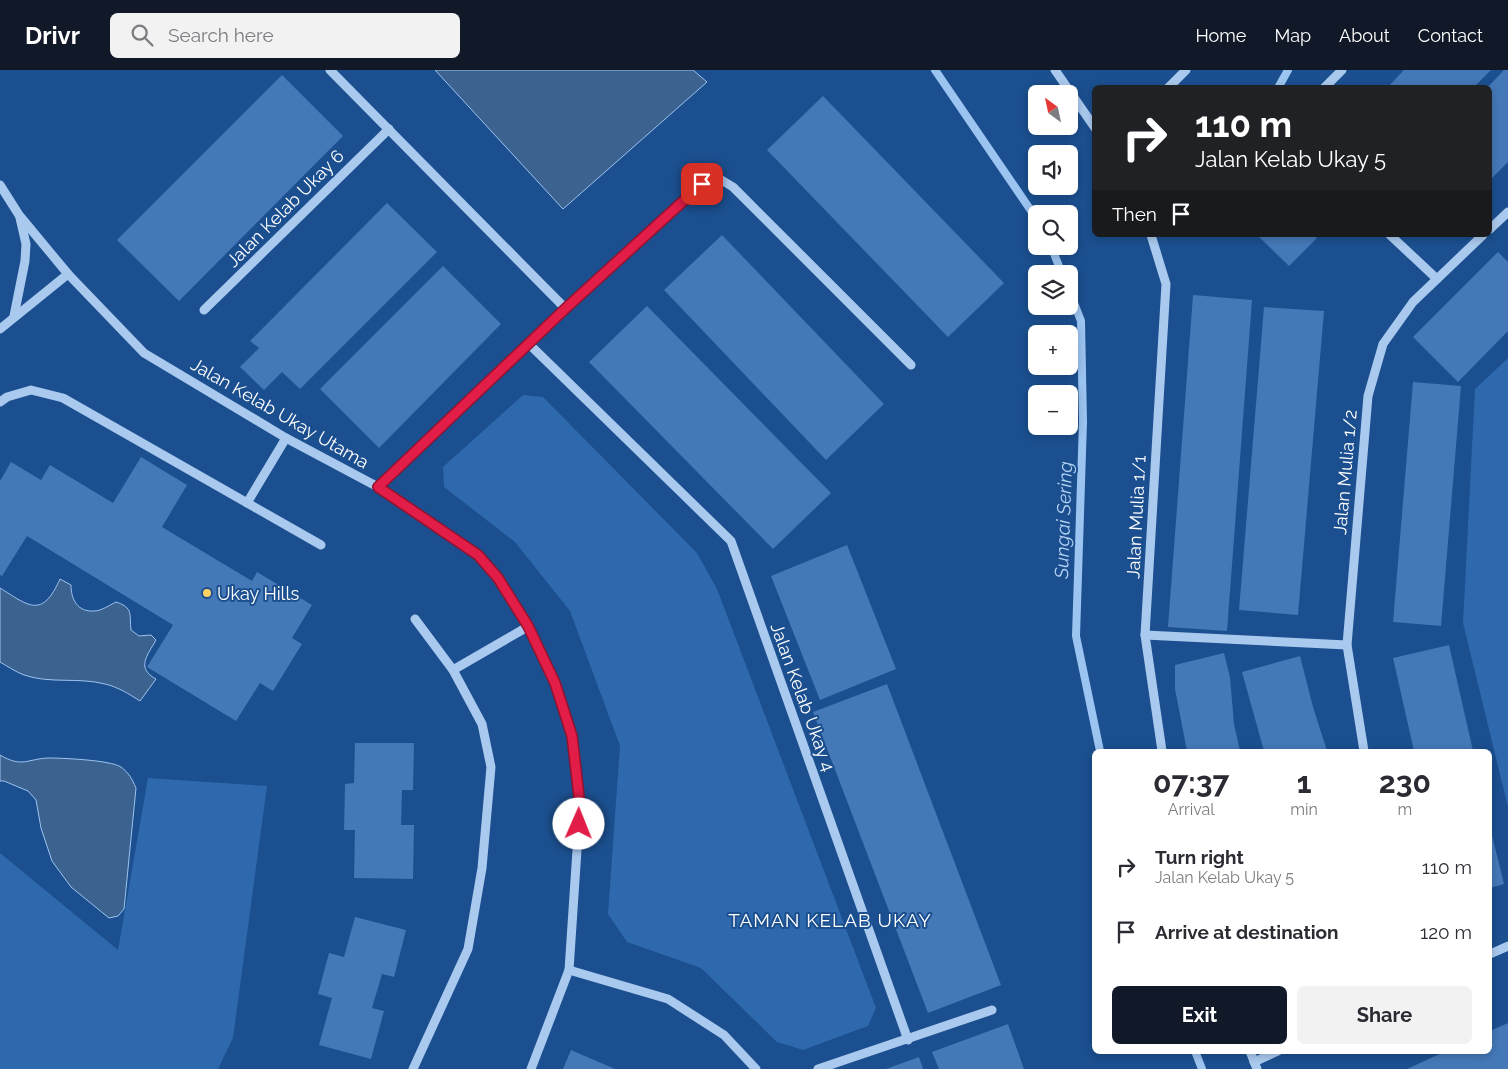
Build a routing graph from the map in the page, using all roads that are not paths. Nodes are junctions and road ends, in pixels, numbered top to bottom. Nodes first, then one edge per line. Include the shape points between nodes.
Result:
1 (330, 70) edge
2 (1055, 70) edge
3 (1186, 70) edge
4 (1342, 70) edge
5 (1171, 85) edge
6 (1327, 85) edge
7 (1092, 124) edge
8 (389, 129) junction
9 (0, 185) edge
10 (1508, 212) edge
11 (19, 216) junction
12 (1492, 227) edge
13 (1152, 237) edge
14 (1392, 237) edge
15 (1481, 237) edge
16 (68, 274) junction
17 (1437, 279) junction
18 (566, 308) junction
19 (204, 310) dead end
20 (14, 316) junction
21 (0, 329) edge
22 (529, 344) junction
23 (911, 365) dead end
24 (0, 402) edge
25 (286, 438) junction
26 (378, 487) junction
27 (247, 503) junction
28 (321, 545) dead end
29 (415, 619) dead end
30 (528, 626) junction
31 (1145, 635) junction
32 (1347, 645) junction
33 (453, 670) junction
34 (1162, 749) edge
35 (1364, 749) edge
36 (1508, 946) edge
37 (1492, 953) edge
38 (569, 970) junction
39 (992, 1010) dead end
40 (908, 1040) junction
41 (1273, 1054) edge
42 (1255, 1065) edge
43 (413, 1069) edge
44 (531, 1069) edge
45 (756, 1069) edge
46 (818, 1069) edge

1 - 8 street
2 - 7 street
3 - 5 street
4 - 6 street
8 - 18 street
8 - 19 street, Jalan Kelab Ukay 6
9 - 11 street, Jalan Kelab Ukay Utama
10 - 12 street
11 - 16 street, Jalan Kelab Ukay Utama
11 - 20 street via 26,244
13 - 31 street, Jalan Mulia 1/1 via 1166,284
14 - 17 street
15 - 17 street, Jalan Mulia 1/2
16 - 20 street
16 - 25 street, Jalan Kelab Ukay Utama via 144,353
17 - 32 street, Jalan Mulia 1/2 via 1413,302 1383,344 1368,396
18 - 22 street
18 - 23 street via 702,184 718,178 733,187
20 - 21 street
22 - 26 street
22 - 40 street, Jalan Kelab Ukay 4 via 731,541
24 - 27 street via 31,390 63,398
25 - 26 street, Jalan Kelab Ukay Utama
25 - 27 street
26 - 30 street, Jalan Kelab Ukay Utama via 478,555 498,578
27 - 28 street
29 - 33 street
30 - 33 street
30 - 38 street, Jalan Kelab Ukay Utama via 555,683 572,736 580,805
31 - 32 street
31 - 34 street, Jalan Mulia 1/1
32 - 35 street, Jalan Mulia 1/2
33 - 43 street via 482,724 491,767 482,868 468,949
36 - 37 street
38 - 44 street, Jalan Kelab Ukay Utama
38 - 45 street via 668,999 724,1035
39 - 40 street
40 - 46 street
41 - 42 street

